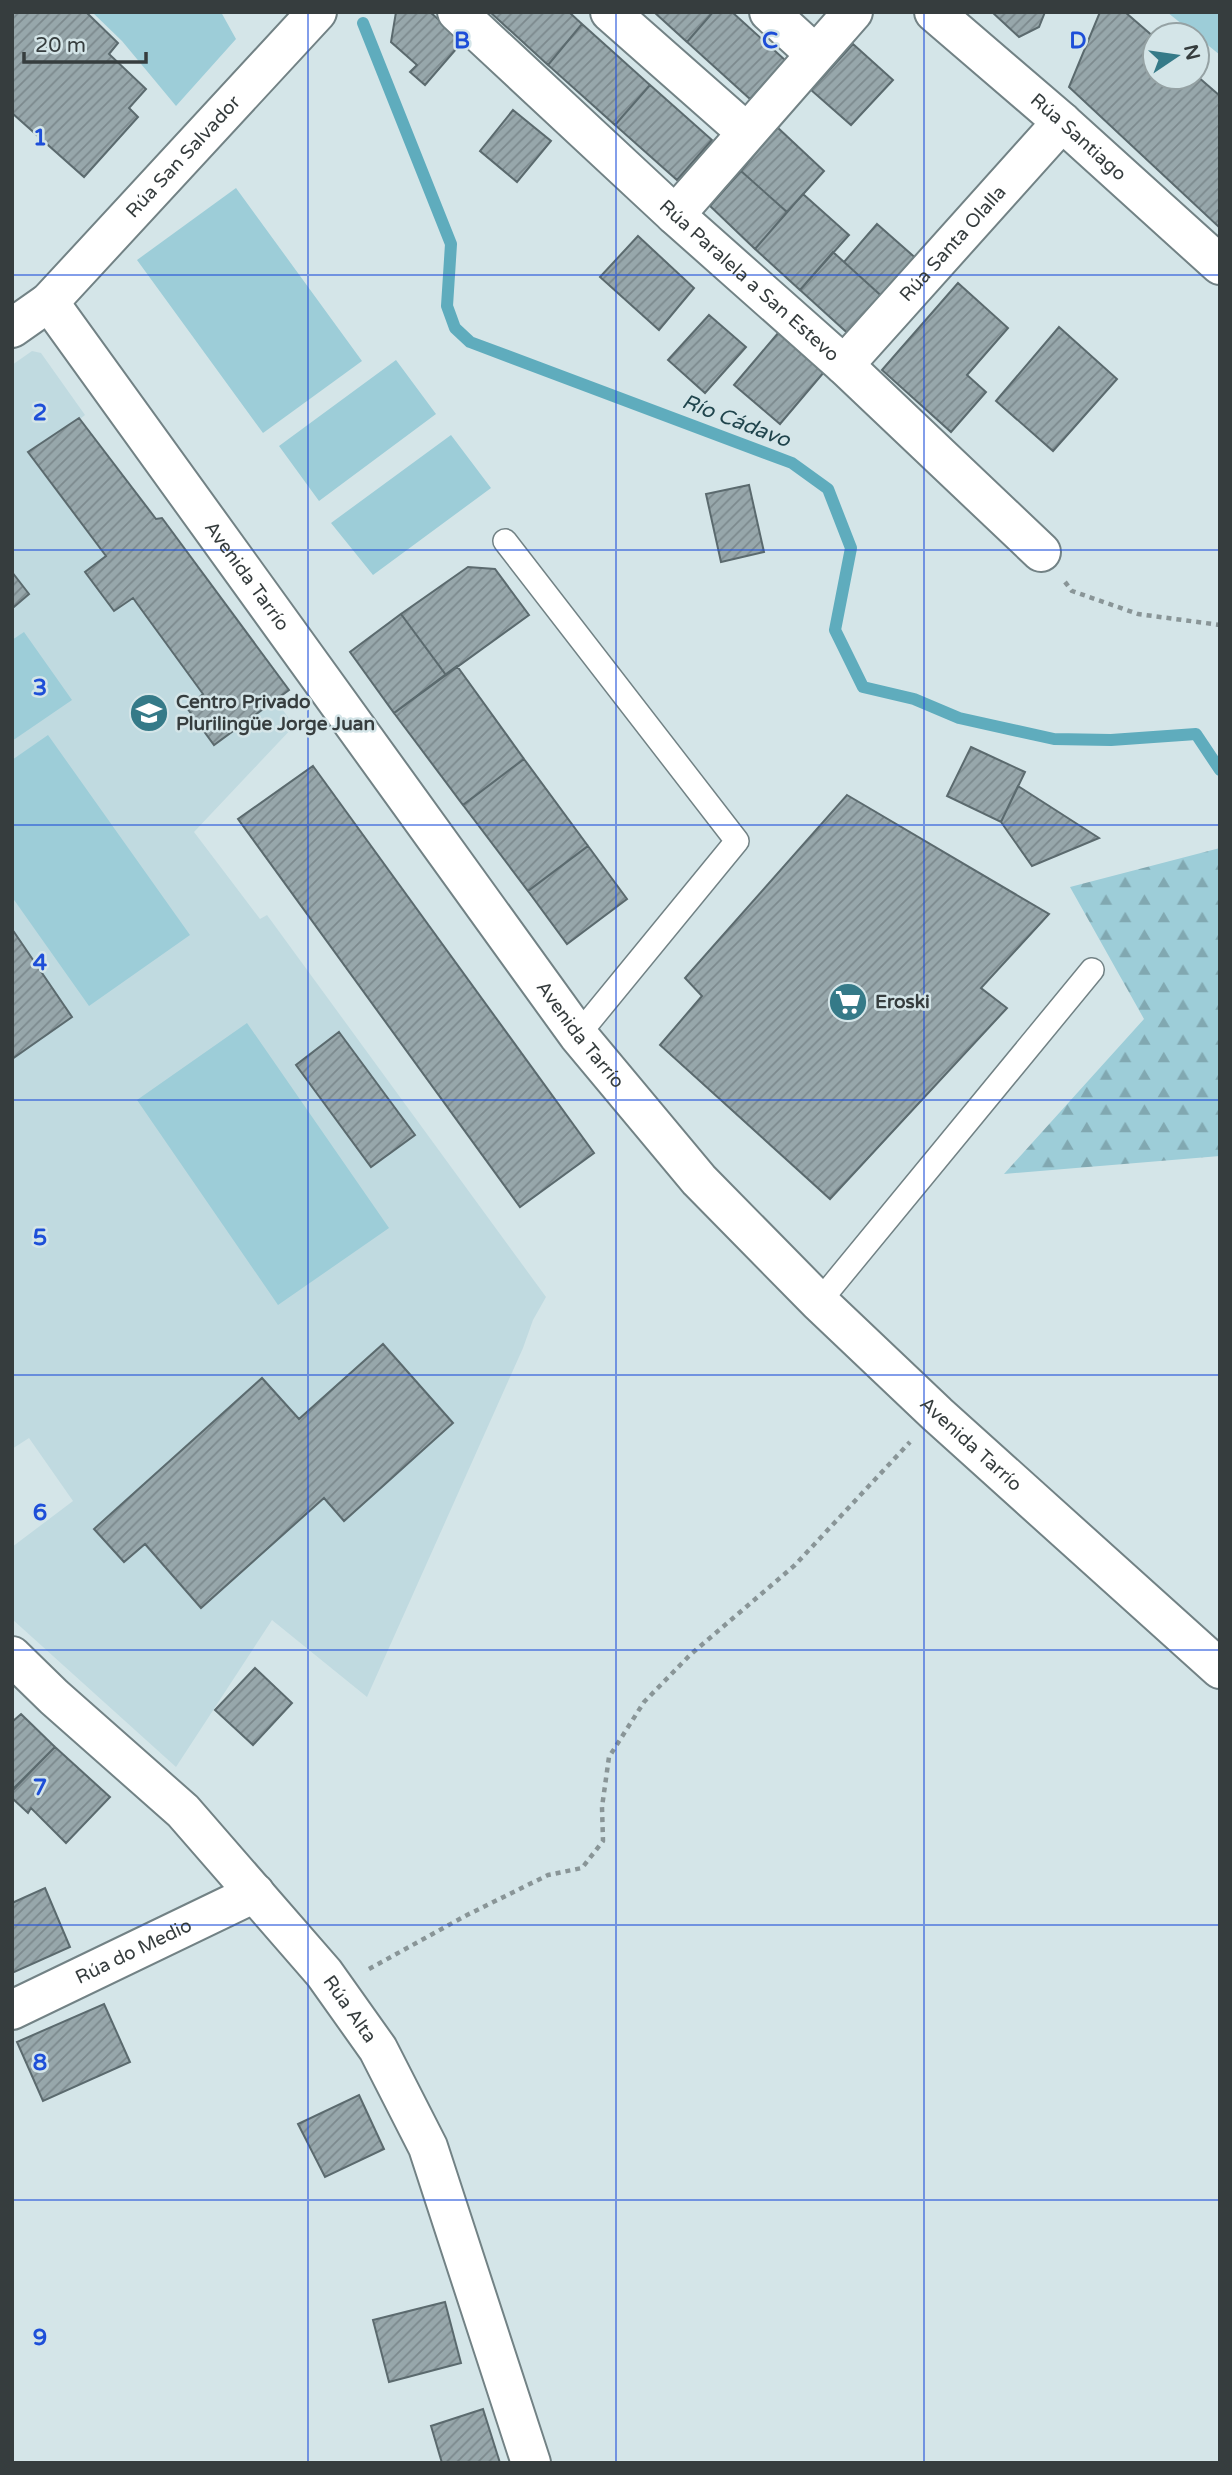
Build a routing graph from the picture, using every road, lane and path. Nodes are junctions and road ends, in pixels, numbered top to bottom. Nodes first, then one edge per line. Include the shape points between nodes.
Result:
1 (317, 12) edge
2 (457, 12) edge
3 (610, 12) edge
4 (769, 12) edge
5 (853, 12) edge
6 (934, 12) edge
7 (815, 54) junction
8 (1062, 122) junction
9 (746, 132) junction
10 (675, 215) junction
11 (1220, 265) edge
12 (49, 302) junction
13 (12, 328) edge
14 (844, 365) junction
15 (505, 541) dead end
16 (1041, 552) joint
17 (1220, 625) edge
18 (1092, 970) dead end
19 (578, 1035) junction
20 (819, 1302) junction
21 (937, 1414) junction
22 (12, 1656) edge
23 (1220, 1670) edge
24 (256, 1893) junction
25 (335, 1988) junction
26 (12, 2010) edge
27 (531, 2463) edge

1 - 12 street, Rúa San Salvador
2 - 10 street, Rúa Paralela a San Estevo
3 - 9 street
4 - 7 street
5 - 7 street
6 - 8 street, Rúa Santiago
7 - 9 street
8 - 11 street, Rúa Santiago
8 - 14 street, Rúa Santa Olalla
9 - 10 street
10 - 14 street, Rúa Paralela a San Estevo
12 - 13 street
12 - 19 street, Avenida Tarrío
14 - 16 street, Rúa Paralela a San Estevo
15 - 19 lane via 737,841
16 - 17 path via 1072,591 1138,614
18 - 20 lane
19 - 20 street, Avenida Tarrío via 699,1180
20 - 21 street, Avenida Tarrío
21 - 23 street, Avenida Tarrío
21 - 25 path via 795,1565 690,1655 644,1702 609,1757 603,1841 582,1868 548,1875
22 - 24 street, Rúa Alta via 183,1811
24 - 25 street, Rúa Alta
24 - 26 street, Rúa do Medio
25 - 27 street, Rúa Alta via 378,2049 428,2147

